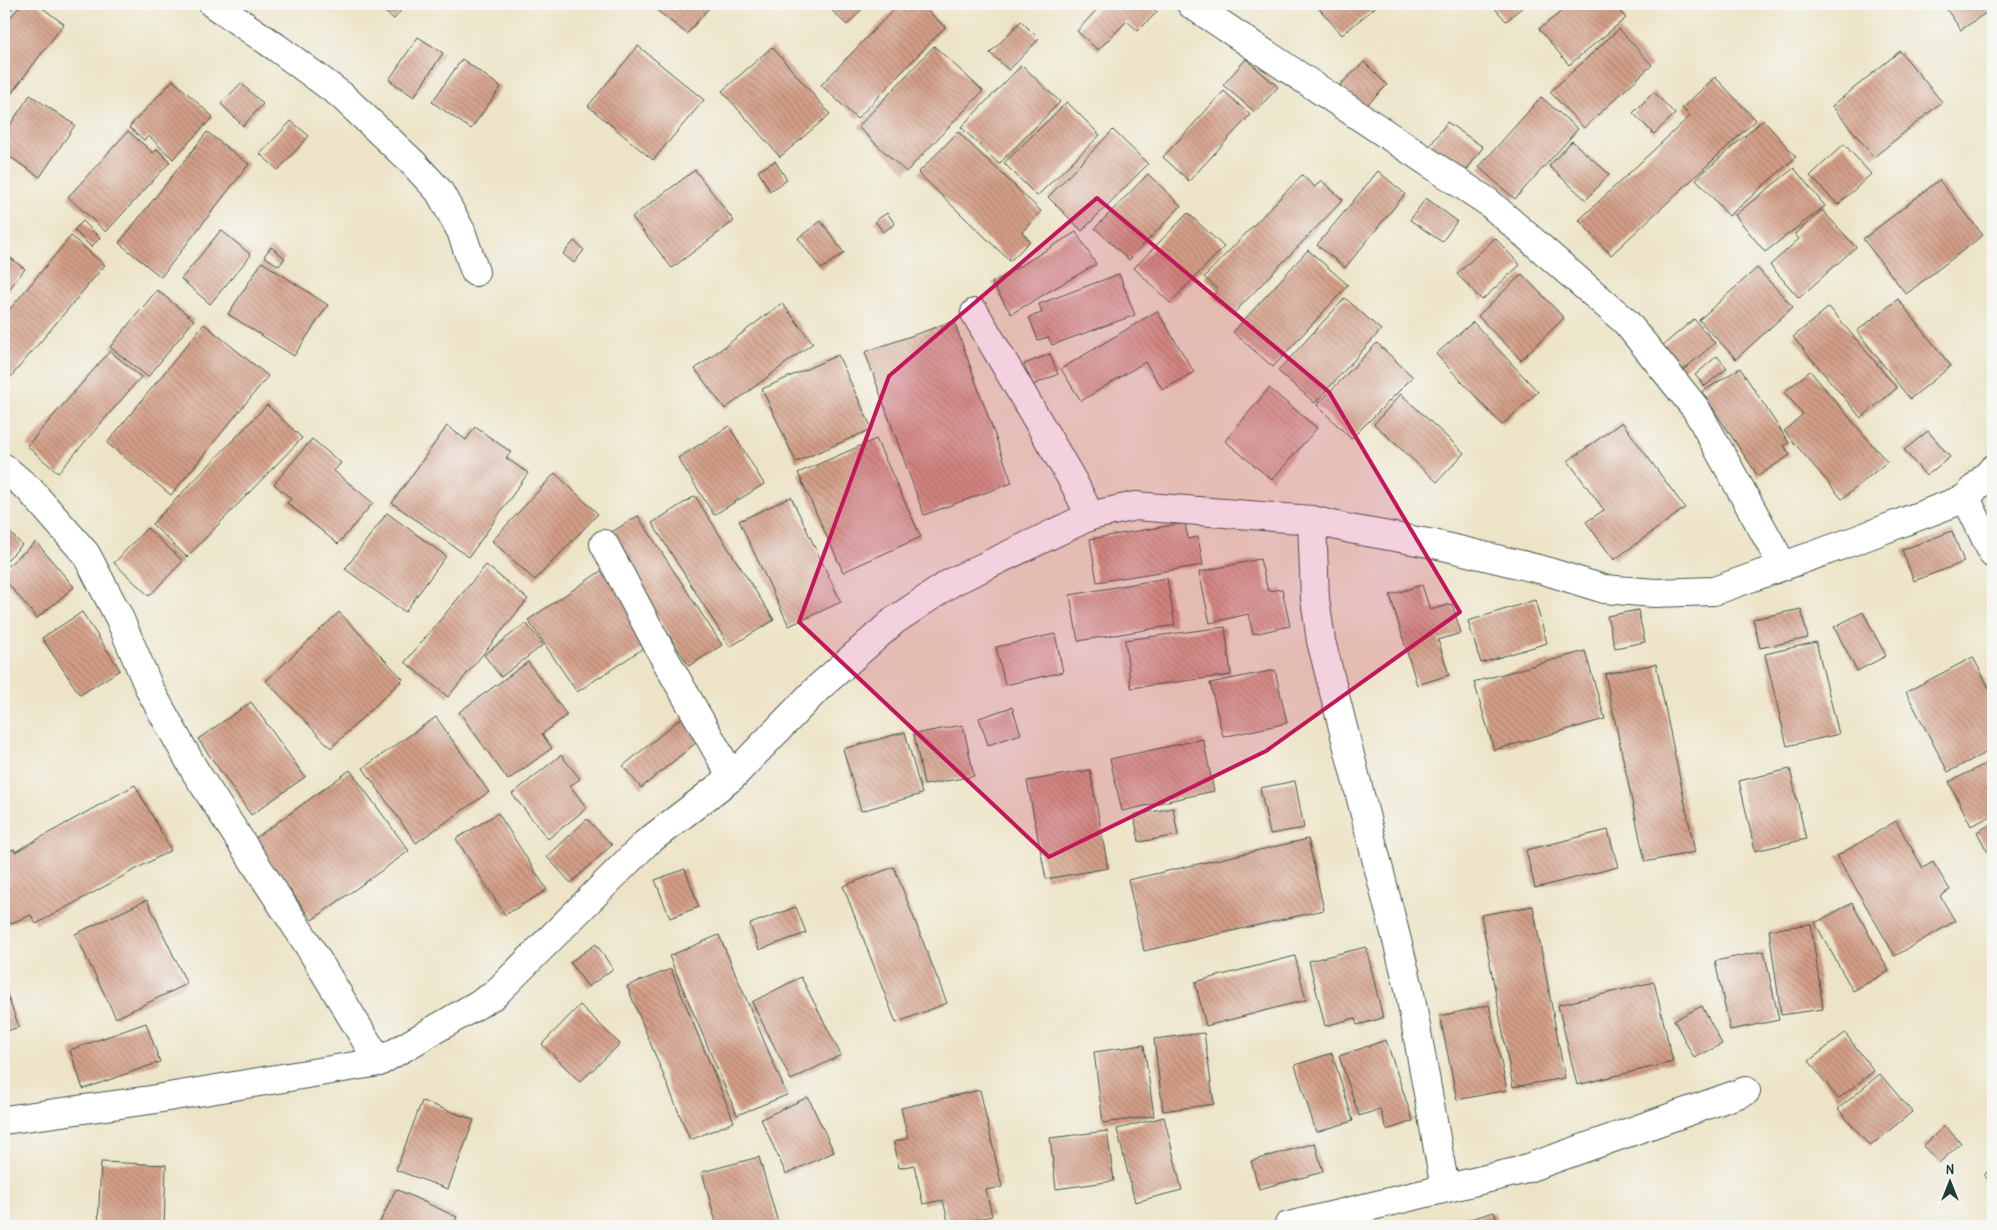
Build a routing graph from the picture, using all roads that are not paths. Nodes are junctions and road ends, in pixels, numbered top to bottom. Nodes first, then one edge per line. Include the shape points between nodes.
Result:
1 (212, 4) edge
2 (1190, 4) edge
3 (476, 272) dead end
4 (975, 313) dead end
5 (4, 468) edge
6 (1993, 469) edge
7 (1966, 498) junction
8 (1090, 516) junction
9 (1312, 520) junction
10 (604, 544) dead end
11 (1993, 554) edge
12 (1783, 566) junction
13 (732, 776) junction
14 (379, 1062) junction
15 (1746, 1091) dead end
16 (4, 1120) edge
17 (1445, 1188) junction
18 (1288, 1226) edge

1 - 3 street via 341,96 414,164 439,192 461,231
2 - 12 street via 1488,202 1626,322 1696,409
4 - 8 street
5 - 14 street via 30,490 86,554 119,617 150,690 195,771 307,943
6 - 7 street
7 - 11 street
7 - 12 street
8 - 9 street via 1135,506
8 - 13 street via 952,582 895,620 818,688
9 - 12 street via 1434,544 1612,589 1655,593 1714,591
9 - 17 street via 1314,599 1321,641 1408,988
10 - 13 street
13 - 14 street via 646,843 494,995
14 - 16 street via 150,1100
15 - 17 street via 1519,1171
17 - 18 street

